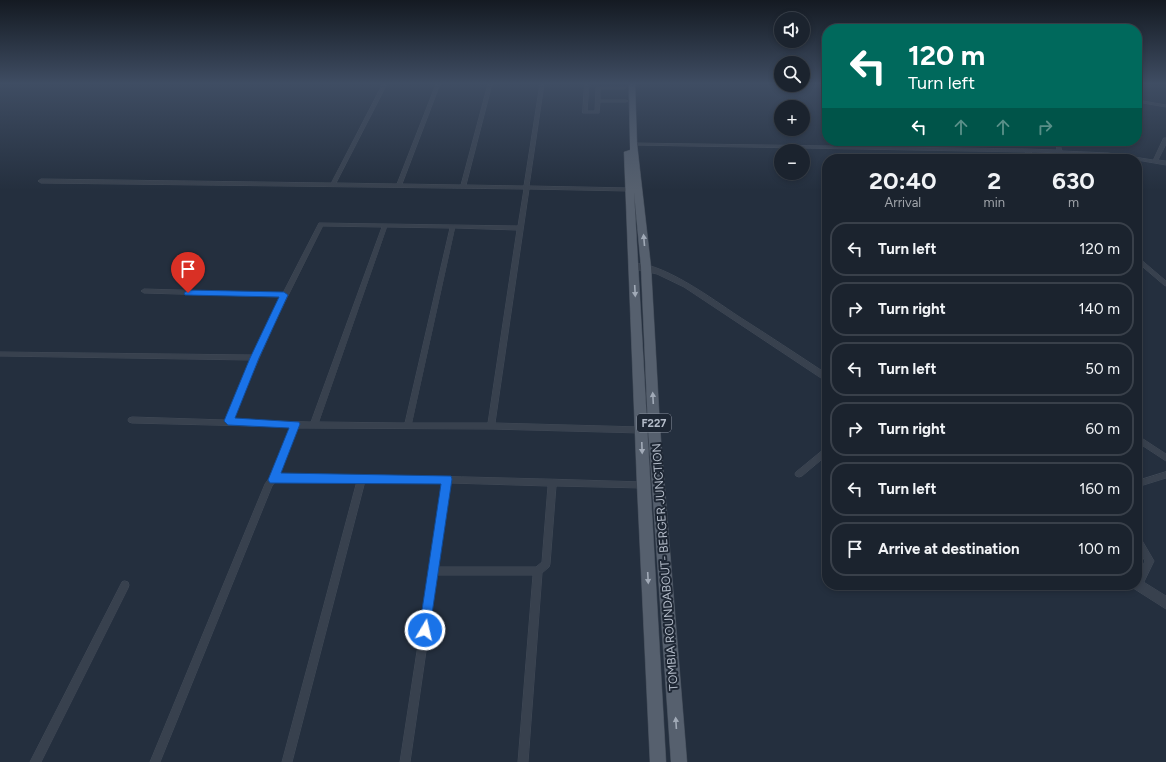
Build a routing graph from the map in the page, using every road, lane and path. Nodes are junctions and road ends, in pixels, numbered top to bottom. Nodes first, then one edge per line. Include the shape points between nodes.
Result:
1 (367, 120) edge
2 (424, 120) edge
3 (481, 120) edge
4 (537, 120) edge
5 (627, 120) edge
6 (631, 120) edge
7 (1166, 139) edge
8 (633, 144) junction
9 (822, 146) edge
10 (851, 146) edge
11 (1059, 146) edge
12 (1026, 150) junction
13 (1060, 152) junction
14 (1030, 154) edge
15 (1080, 154) edge
16 (1142, 160) edge
17 (1156, 161) junction
18 (1166, 163) edge
19 (41, 181) dead end
20 (333, 185) junction
21 (398, 186) junction
22 (463, 186) junction
23 (527, 187) junction
24 (629, 189) junction
25 (385, 226) junction
26 (453, 226) junction
27 (520, 228) junction
28 (1142, 263) edge
29 (633, 266) junction
30 (646, 267) junction
31 (1166, 284) edge
32 (144, 291) dead end
33 (284, 295) junction
34 (0, 354) edge
35 (254, 358) junction
36 (822, 376) edge
37 (132, 420) dead end
38 (228, 421) junction
39 (296, 424) junction
40 (314, 425) junction
41 (408, 425) junction
42 (492, 426) junction
43 (641, 430) junction
44 (1142, 441) edge
45 (822, 455) edge
46 (1166, 458) edge
47 (798, 474) dead end
48 (1166, 475) edge
49 (362, 478) junction
50 (447, 479) junction
51 (273, 480) junction
52 (552, 482) junction
53 (1142, 482) edge
54 (643, 485) junction
55 (1142, 548) edge
56 (434, 571) junction
57 (538, 571) junction
58 (1142, 576) edge
59 (125, 585) dead end
60 (1142, 587) edge
61 (1166, 603) edge
62 (35, 762) edge
63 (156, 762) edge
64 (287, 762) edge
65 (405, 762) edge
66 (523, 762) edge
67 (658, 762) edge
68 (679, 762) edge

1 - 20 street
2 - 21 street
3 - 22 street
4 - 23 street
5 - 24 main road, TOMBIA ROUNDABOUT- BERGER JUNCTION / F227
6 - 8 main road, TOMBIA ROUNDABOUT- BERGER JUNCTION / F227
7 - 17 street
8 - 9 street
30 -> 8 main road, TOMBIA ROUNDABOUT- BERGER JUNCTION / F227
10 - 12 street
11 - 13 street
12 - 13 street
12 - 14 street
13 - 15 street
16 - 17 street
17 - 18 street
19 - 20 street
20 - 21 street
21 - 22 street
22 - 23 street
23 - 24 street
23 - 27 street
24 - 29 main road, TOMBIA ROUNDABOUT- BERGER JUNCTION / F227
25 - 26 street
25 - 33 street via 321,224
25 - 40 street
26 - 27 street
26 - 41 street
27 - 42 street
28 - 31 street
29 - 30 street
29 -> 43 main road, TOMBIA ROUNDABOUT- BERGER JUNCTION / F227
30 - 36 street via 664,273 707,299
68 -> 30 main road, TOMBIA ROUNDABOUT- BERGER JUNCTION / F227 via 655,436
32 - 33 street
33 - 35 street
34 - 35 street
35 - 38 street
37 - 38 street
38 - 39 street
39 - 40 street
39 - 51 street
40 - 41 street
41 - 42 street
42 - 43 street
43 -> 54 main road, TOMBIA ROUNDABOUT- BERGER JUNCTION / F227
44 - 46 street
45 - 47 street
48 - 53 street
49 - 50 street
49 - 51 street via 279,477
49 - 64 street
50 - 52 street
50 - 56 street
51 - 63 street via 269,484
52 - 54 street
52 - 57 street via 546,564
54 -> 67 main road, TOMBIA ROUNDABOUT- BERGER JUNCTION / F227
55 - 58 street via 1150,561
56 - 57 street
56 - 65 street
57 - 66 street
59 - 62 street
60 - 61 street

